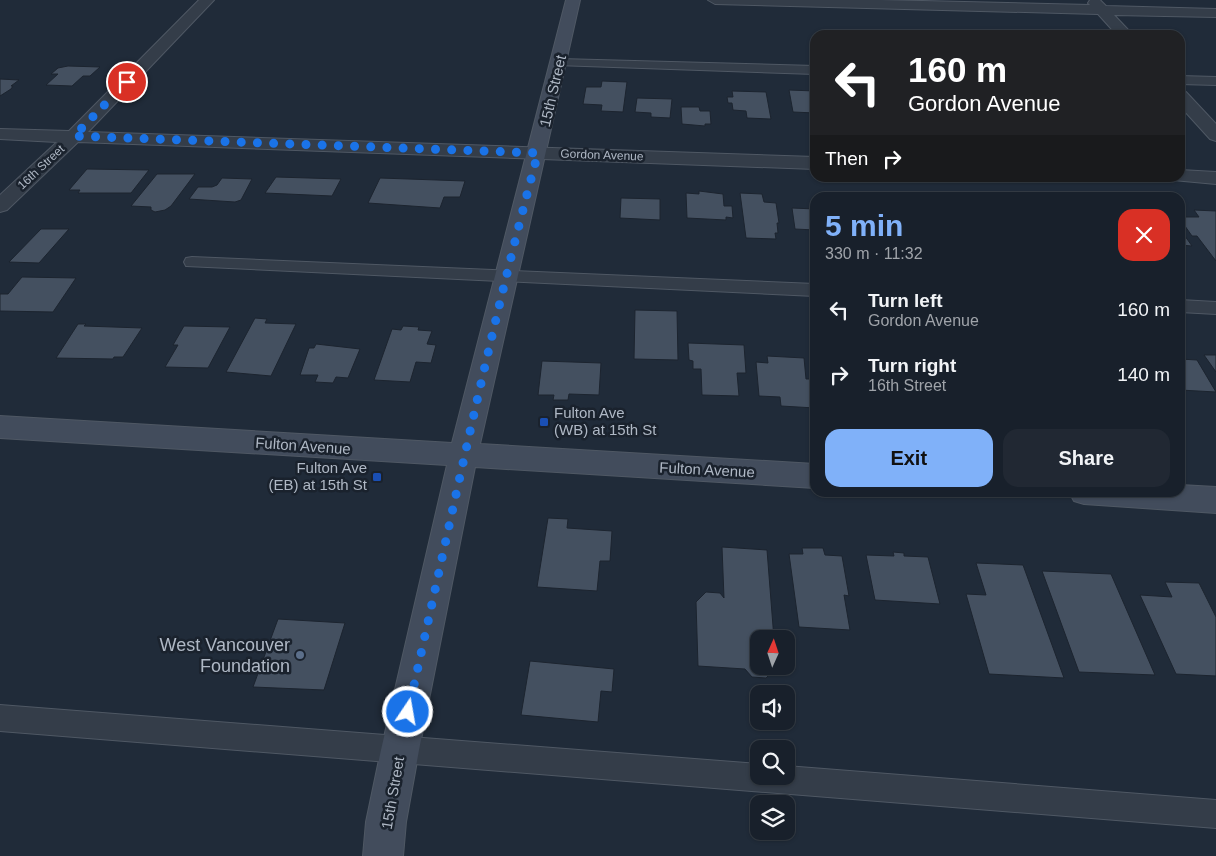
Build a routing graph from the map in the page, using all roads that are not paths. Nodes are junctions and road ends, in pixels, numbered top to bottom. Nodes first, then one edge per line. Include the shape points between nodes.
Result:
1 (207, 0) edge
2 (574, 0) edge
3 (715, 0) edge
4 (1098, 5) edge
5 (1216, 14) edge
6 (1120, 30) edge
7 (560, 63) junction
8 (810, 70) edge
9 (1185, 80) edge
10 (1216, 81) edge
11 (1185, 101) edge
12 (0, 134) edge
13 (1216, 135) edge
14 (74, 136) junction
15 (538, 153) junction
16 (810, 163) edge
17 (1185, 176) edge
18 (1216, 178) edge
19 (0, 206) edge
20 (192, 262) dead end
21 (505, 277) junction
22 (810, 290) edge
23 (1185, 306) edge
24 (1216, 308) edge
25 (0, 427) edge
26 (463, 456) junction
27 (810, 476) edge
28 (1166, 497) edge
29 (1216, 500) edge
30 (0, 718) edge
31 (400, 750) junction
32 (1216, 814) edge
33 (383, 856) edge

1 - 14 street, 16th Street
2 - 7 main road, 15th Street
3 - 4 street
4 - 5 street
4 - 6 street
7 - 8 lane
7 - 15 main road, 15th Street
9 - 10 lane
11 - 13 street
12 - 14 street, Gordon Avenue
14 - 15 street, Gordon Avenue
14 - 19 street, 16th Street
15 - 16 street, Gordon Avenue
15 - 21 main road, 15th Street
17 - 18 street
20 - 21 lane
21 - 22 lane
21 - 26 main road, 15th Street
23 - 24 lane
25 - 26 main road, Fulton Avenue
26 - 27 main road, Fulton Avenue
26 - 31 main road, 15th Street
28 - 29 main road
30 - 31 lane
31 - 32 lane
31 - 33 main road, 15th Street

